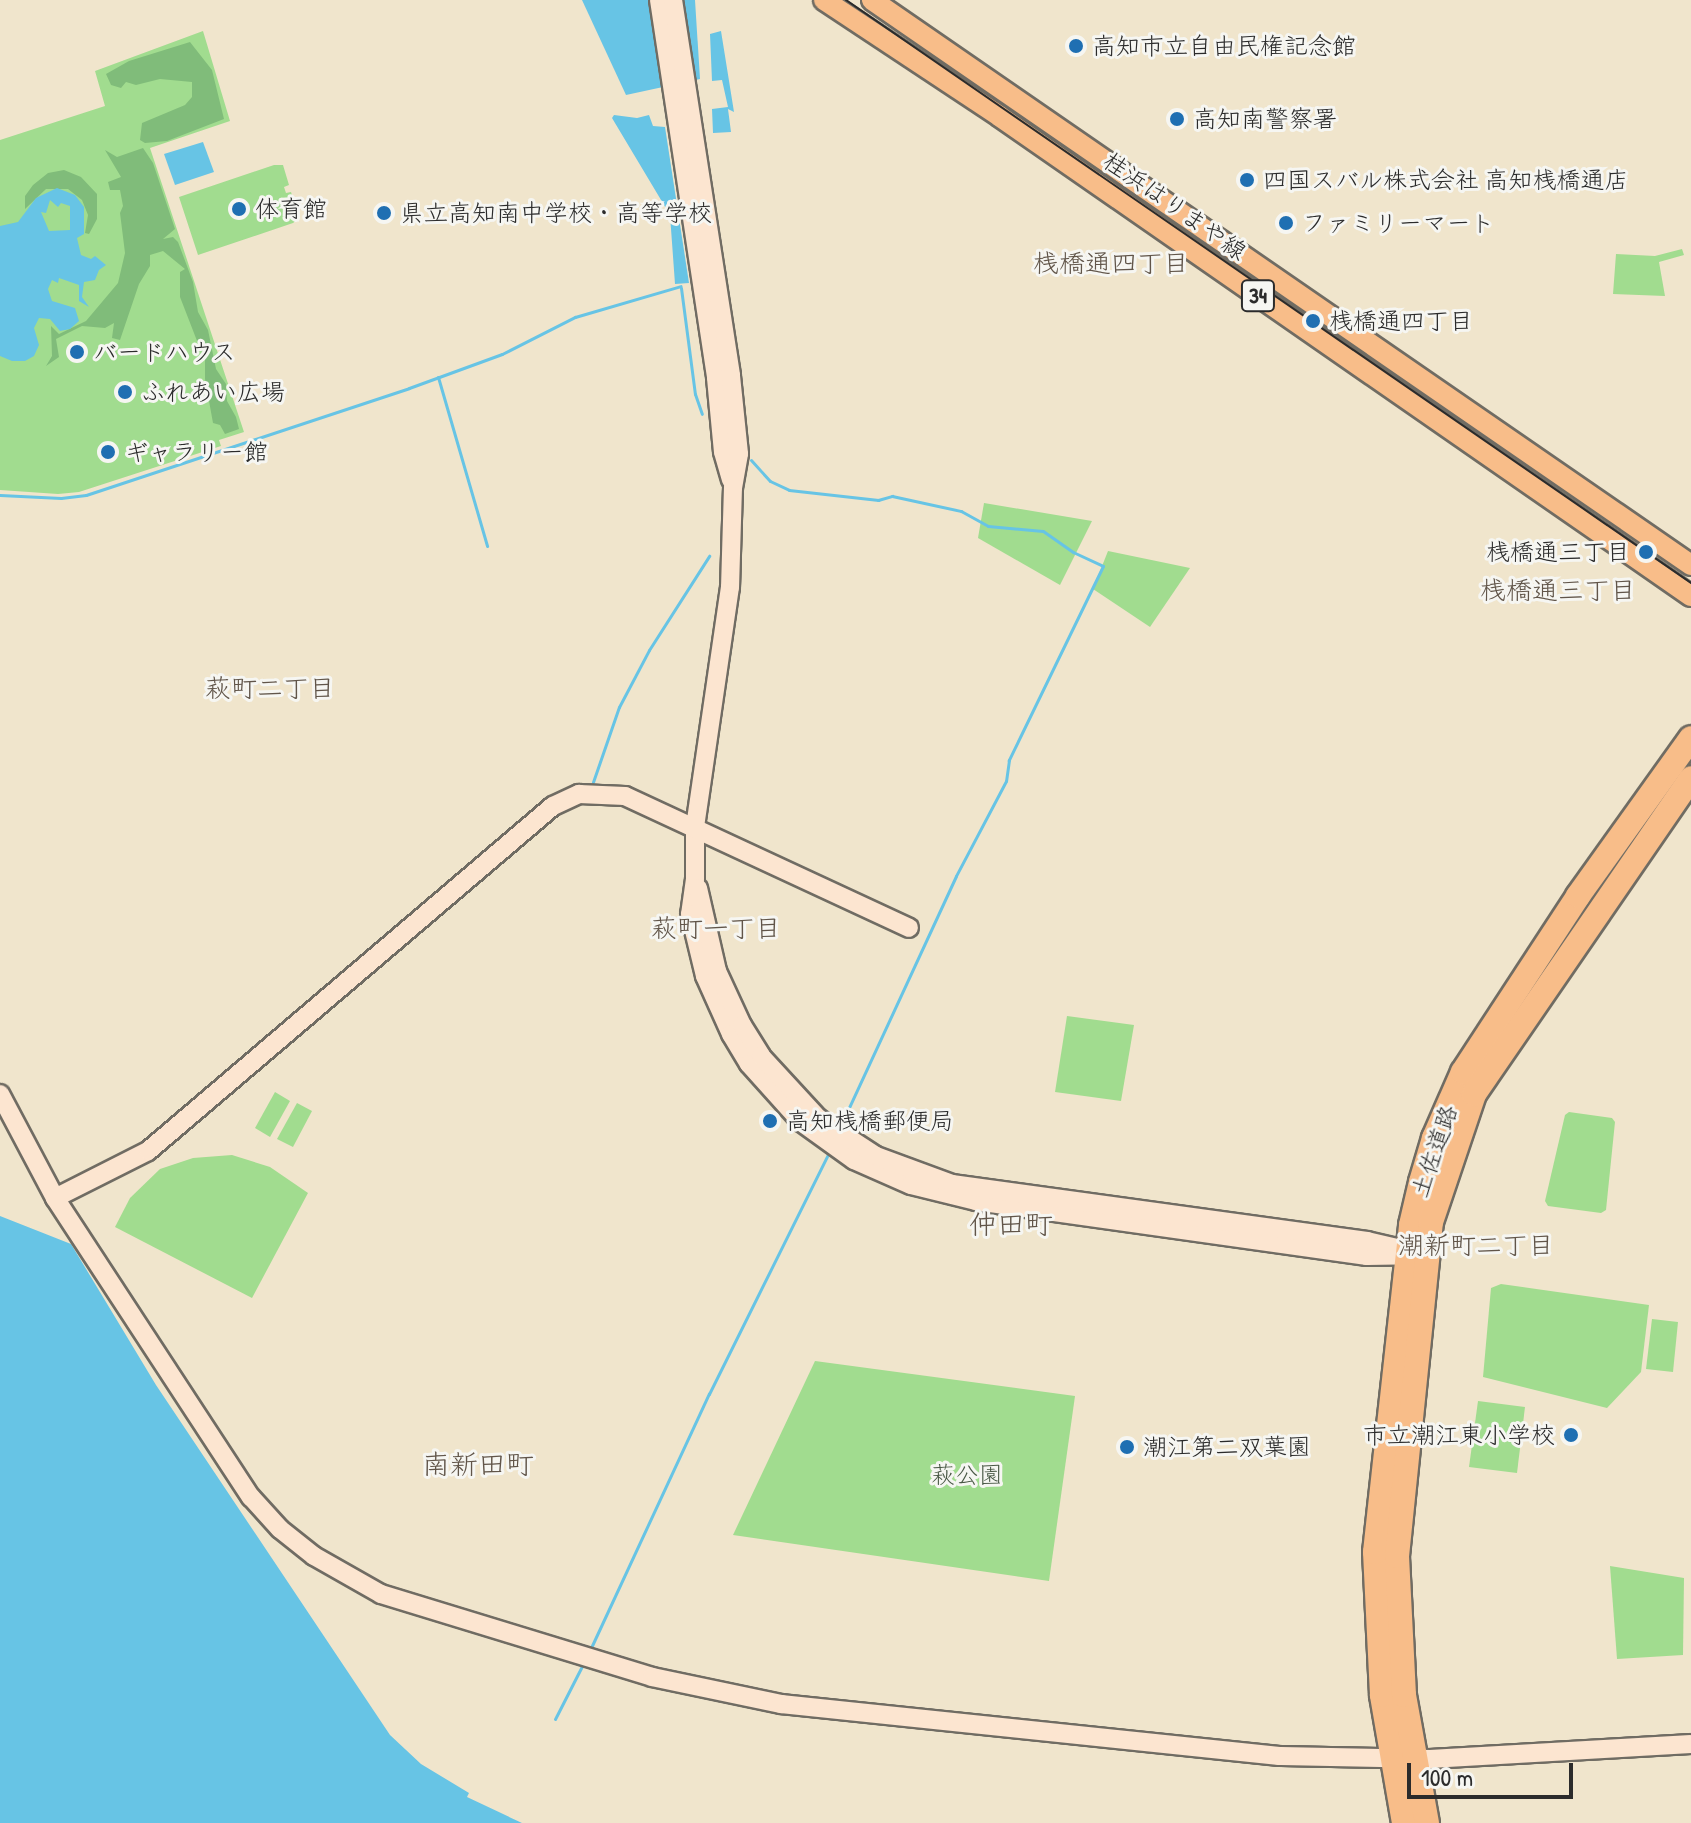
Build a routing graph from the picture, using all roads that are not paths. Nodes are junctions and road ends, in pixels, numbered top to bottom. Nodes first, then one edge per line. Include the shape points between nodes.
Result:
1 (659, 0) edge
2 (673, 0) edge
3 (824, 0) edge
4 (872, 0) edge
5 (679, 87) junction
6 (1691, 565) edge
7 (1691, 596) edge
8 (1691, 738) edge
9 (1691, 778) edge
10 (695, 826) junction
11 (909, 928) dead end
12 (0, 1094) edge
13 (55, 1198) junction
14 (1414, 1253) junction
15 (1691, 1744) edge
16 (1404, 1760) junction
17 (1404, 1823) edge
18 (1427, 1823) edge

1 - 5 street
2 - 5 street
3 - 7 main road, 桂浜はりまや線 / 34
4 - 6 main road, 桂浜はりまや線 / 34
5 - 10 street via 731,376 739,454 730,587
8 - 14 highway, 土佐道路 via 1578,896 1463,1072 1434,1138 1412,1220
9 - 14 highway, 土佐道路 via 1474,1094
10 - 11 street
10 - 13 street via 611,793 579,794 553,806 173,1132 148,1151
10 - 14 street via 690,914 715,1003 749,1064 784,1106 854,1160 911,1185 976,1201 1367,1256
12 - 13 street
13 - 16 street via 251,1497 314,1556 381,1594 652,1677 781,1704 1279,1756
14 - 16 highway, 土佐道路 via 1376,1545 1380,1665
15 - 16 street
16 - 17 highway, 土佐道路
16 - 18 highway, 土佐道路

